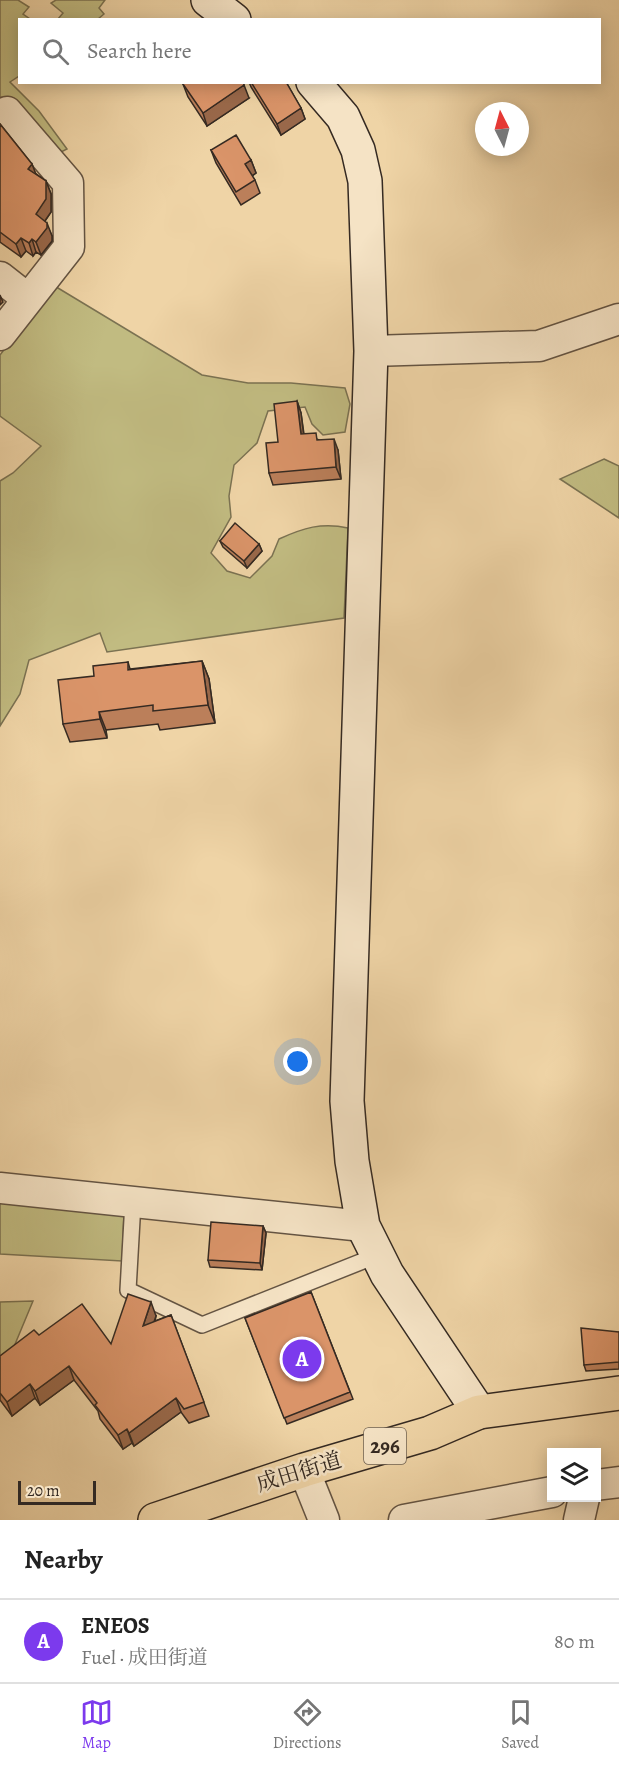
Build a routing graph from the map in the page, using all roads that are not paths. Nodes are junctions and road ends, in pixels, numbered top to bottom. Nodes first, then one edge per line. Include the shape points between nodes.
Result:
1 (208, 0) edge
2 (231, 18) edge
3 (315, 84) edge
4 (7, 112) dead end
5 (0, 277) edge
6 (28, 298) junction
7 (619, 319) edge
8 (0, 335) edge
9 (371, 351) junction
10 (0, 1188) edge
11 (133, 1202) junction
12 (363, 1226) junction
13 (378, 1256) junction
14 (619, 1393) edge
15 (479, 1412) junction
16 (304, 1470) junction
17 (619, 1482) edge
18 (601, 1484) edge
19 (547, 1493) edge
20 (583, 1502) edge
21 (449, 1516) edge
22 (155, 1520) edge
23 (324, 1520) edge
24 (404, 1520) edge
25 (579, 1520) edge

1 - 2 street
3 - 9 street via 343,117 366,181
4 - 6 street via 68,183 69,247
5 - 6 street
6 - 8 street
7 - 9 street via 539,345
9 - 12 street via 347,1101
10 - 11 street
11 - 12 street
11 - 13 lane via 128,1290 202,1324
12 - 13 street
13 - 15 street
14 - 15 highway, 成田街道 / 296
15 - 16 highway, 成田街道 / 296 via 430,1433
16 - 22 highway, 成田街道 / 296
16 - 23 street
17 - 18 street
19 - 21 street
20 - 25 street
21 - 24 street

